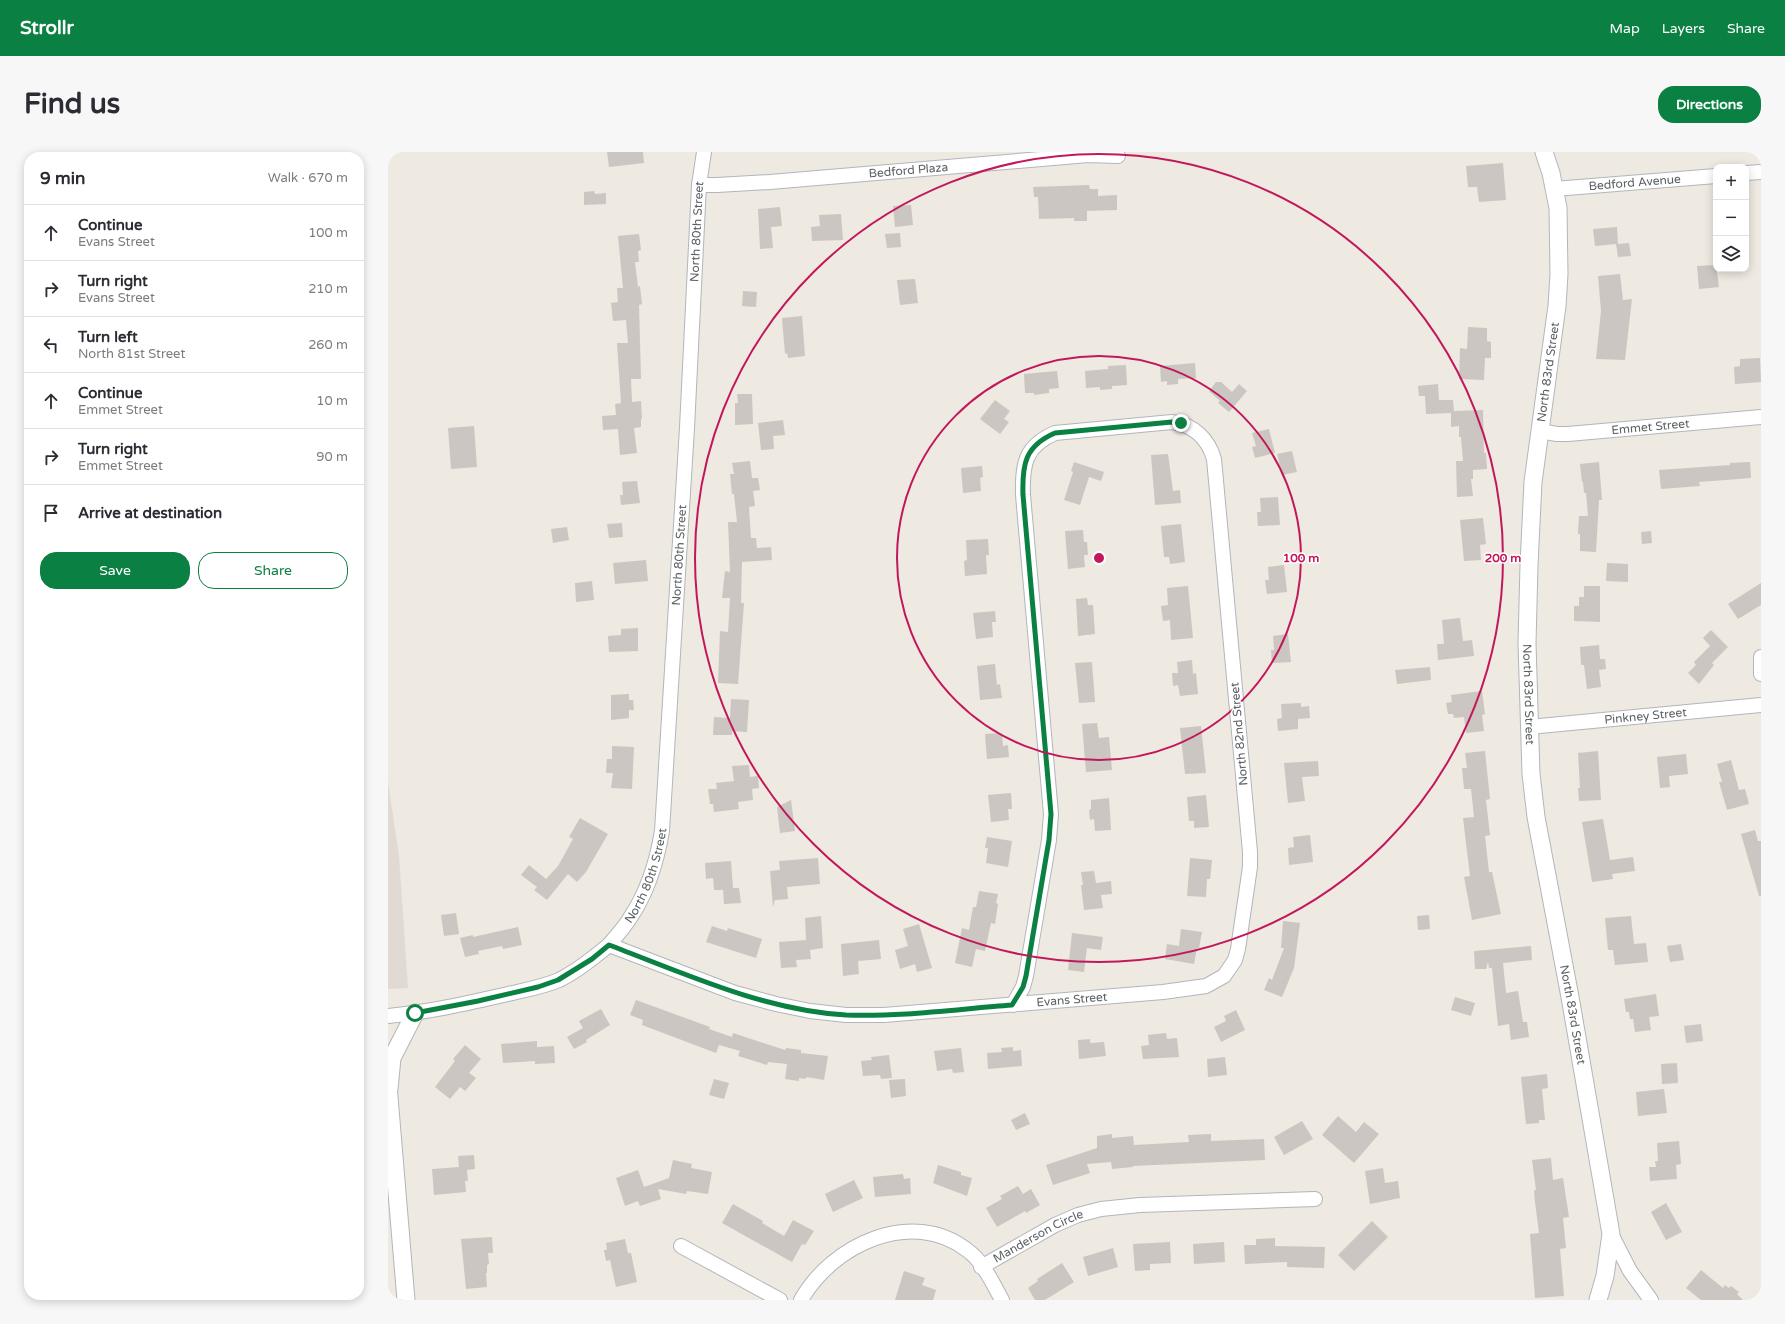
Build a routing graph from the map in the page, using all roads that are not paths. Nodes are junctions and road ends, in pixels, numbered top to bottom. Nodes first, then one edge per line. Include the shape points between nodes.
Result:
1 (704, 152) edge
2 (1544, 152) edge
3 (1118, 156) dead end
4 (1761, 172) edge
5 (1749, 173) edge
6 (1713, 176) edge
7 (699, 184) junction
8 (1554, 189) junction
9 (1761, 417) edge
10 (1539, 431) junction
11 (1761, 657) edge
12 (1761, 674) edge
13 (1761, 705) edge
14 (1529, 727) junction
15 (609, 945) junction
16 (1206, 986) joint
17 (1012, 1005) junction
18 (415, 1013) junction
19 (388, 1016) edge
20 (389, 1087) edge
21 (1315, 1199) dead end
22 (1610, 1234) junction
23 (681, 1246) dead end
24 (981, 1267) junction
25 (406, 1300) edge
26 (780, 1300) edge
27 (801, 1300) edge
28 (1002, 1300) edge
29 (1598, 1300) edge
30 (1650, 1300) edge

1 - 7 street, North 80th Street
2 - 8 street, North 83rd Street via 1552,173
3 - 7 street, Bedford Plaza via 1088,155 770,182
4 - 5 street
6 - 8 street, Bedford Avenue
7 - 15 street, North 80th Street via 662,831 654,864 642,895 630,918
8 - 10 street, North 83rd Street via 1558,208 1559,274 1557,306
9 - 10 street, Emmet Street via 1568,434
10 - 14 street, North 83rd Street via 1533,482 1529,565
11 - 12 street
13 - 14 street, Pinkney Street
14 - 22 street, North 83rd Street via 1536,816
15 - 17 street, Evans Street via 735,993 810,1011 846,1015 884,1015
15 - 18 street via 558,980 478,1001
16 - 17 street, Evans Street
16 - 17 street, North 82nd Street via 1224,976 1235,960 1250,868 1212,452 1208,443 1192,428 1181,423 1068,431 1044,438 1029,454 1024,466 1023,495 1051,814 1026,976 1023,987
18 - 19 street
18 - 20 street via 392,1058
20 - 25 street
21 - 24 street, Manderson Circle via 1140,1204 1101,1209 1055,1224
22 - 29 street, North 83rd Street via 1605,1276
22 - 30 street, North 83rd Street via 1630,1271
23 - 26 street
24 - 27 street, Manderson Circle via 968,1250 943,1236 916,1232 885,1235 856,1245 831,1262 820,1272
24 - 28 street

